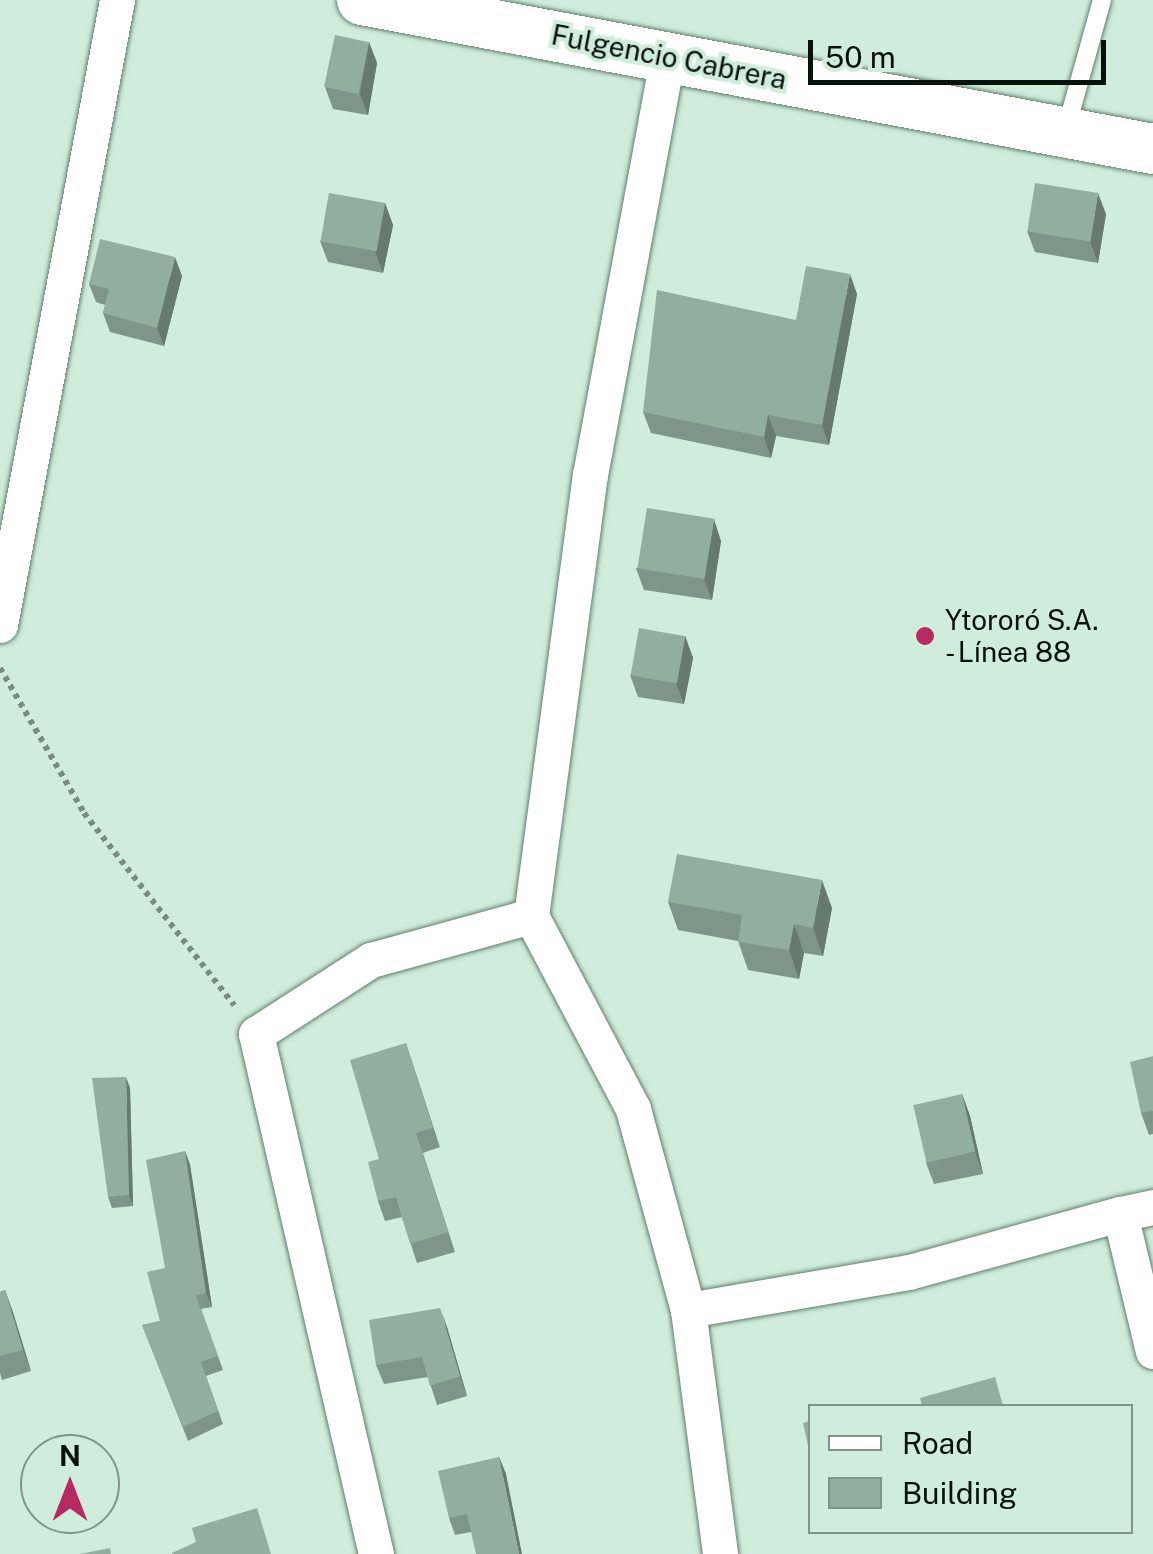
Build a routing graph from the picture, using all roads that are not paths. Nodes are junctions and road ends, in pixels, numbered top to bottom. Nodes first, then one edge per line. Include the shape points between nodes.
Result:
1 (117, 0) edge
2 (362, 0) edge
3 (1102, 0) edge
4 (668, 56) junction
5 (1064, 133) junction
6 (1153, 149) edge
7 (0, 624) edge
8 (531, 916) junction
9 (1136, 1211) edge
10 (688, 1310) junction
11 (1153, 1351) edge
12 (376, 1554) edge
13 (720, 1554) edge

1 - 7 street
2 - 4 main road, Fulgencio Cabrera
3 - 5 lane
4 - 5 main road, Fulgencio Cabrera
4 - 8 street via 590,475
5 - 6 main road, Fulgencio Cabrera
8 - 10 street via 634,1109
8 - 12 street via 371,960 256,1034
9 - 10 street via 909,1272
9 - 11 street
10 - 13 street

